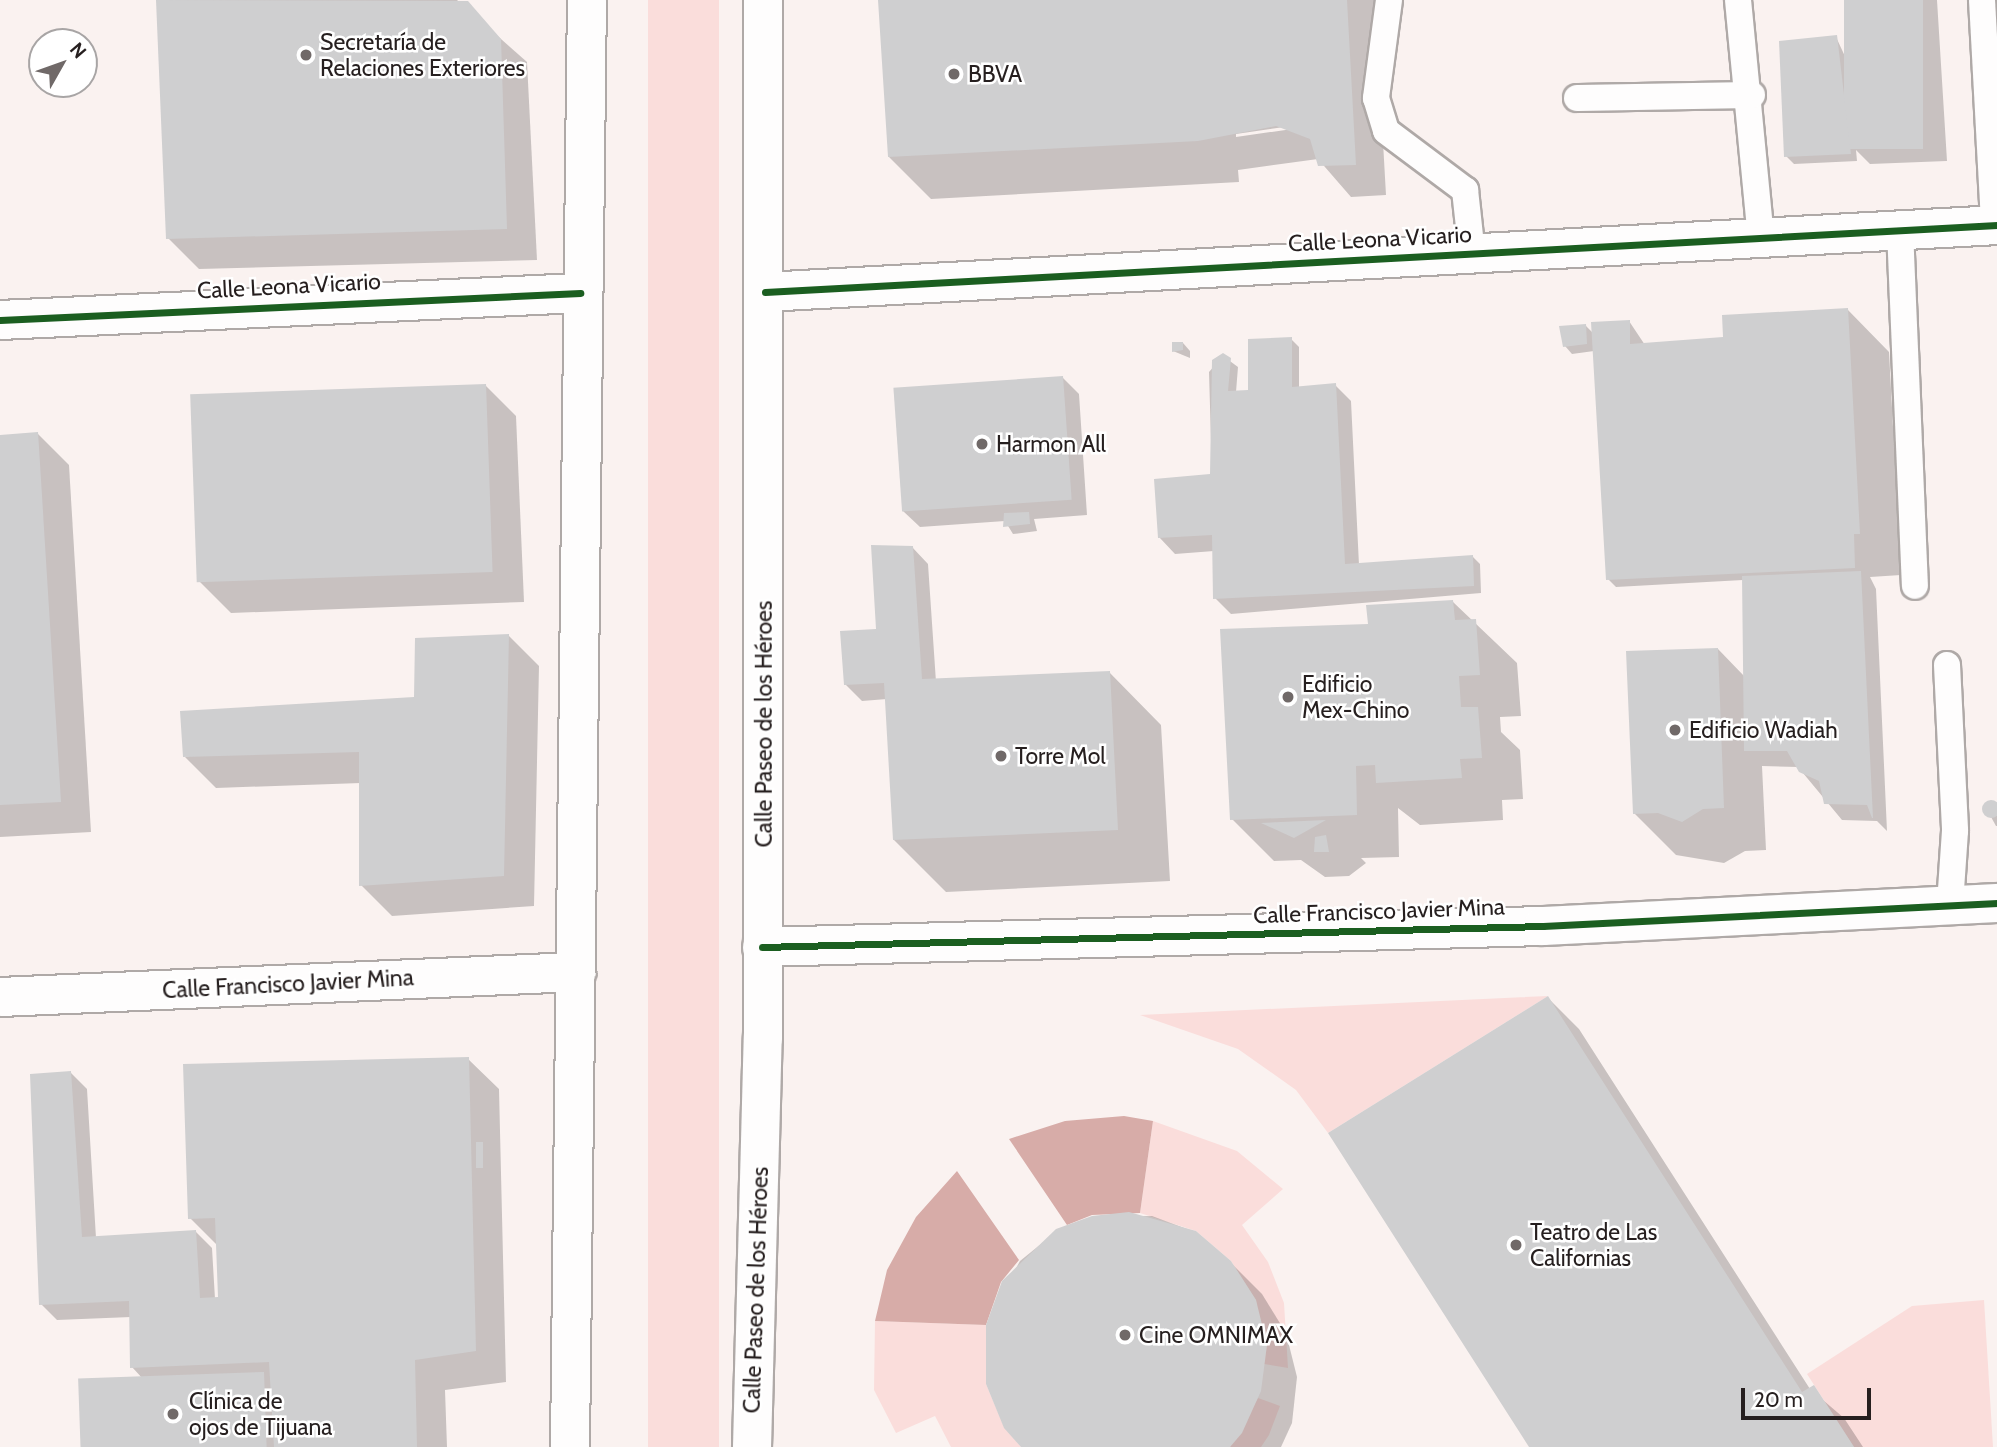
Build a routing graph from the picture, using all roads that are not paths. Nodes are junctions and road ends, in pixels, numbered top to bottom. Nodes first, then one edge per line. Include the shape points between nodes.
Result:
1 (587, 0) edge
2 (763, 0) edge
3 (1388, 0) edge
4 (1738, 0) edge
5 (1982, 0) edge
6 (1752, 95) junction
7 (1577, 98) dead end
8 (1995, 225) edge
9 (1900, 230) junction
10 (1761, 239) junction
11 (1472, 254) junction
12 (765, 292) junction
13 (580, 293) junction
14 (0, 320) edge
15 (1915, 586) dead end
16 (1947, 665) dead end
17 (1997, 903) edge
18 (1950, 905) junction
19 (762, 947) junction
20 (576, 972) junction
21 (0, 997) edge
22 (570, 1447) edge
23 (752, 1447) edge

1 - 13 street
2 - 12 street, Calle Paseo de los Héroes
3 - 11 lane via 1376,98 1386,131 1465,190
4 - 6 lane
5 - 8 lane
6 - 7 lane
6 - 10 lane
8 - 9 street, Calle Leona Vicario
9 - 10 street, Calle Leona Vicario
9 - 15 lane
10 - 11 street, Calle Leona Vicario
11 - 12 street, Calle Leona Vicario
12 - 19 street, Calle Paseo de los Héroes
13 - 14 street, Calle Leona Vicario
13 - 20 street
16 - 18 lane via 1955,831
17 - 18 street, Calle Francisco Javier Mina
18 - 19 street, Calle Francisco Javier Mina via 1543,926
19 - 23 street, Calle Paseo de los Héroes
20 - 21 street, Calle Francisco Javier Mina
20 - 22 street

